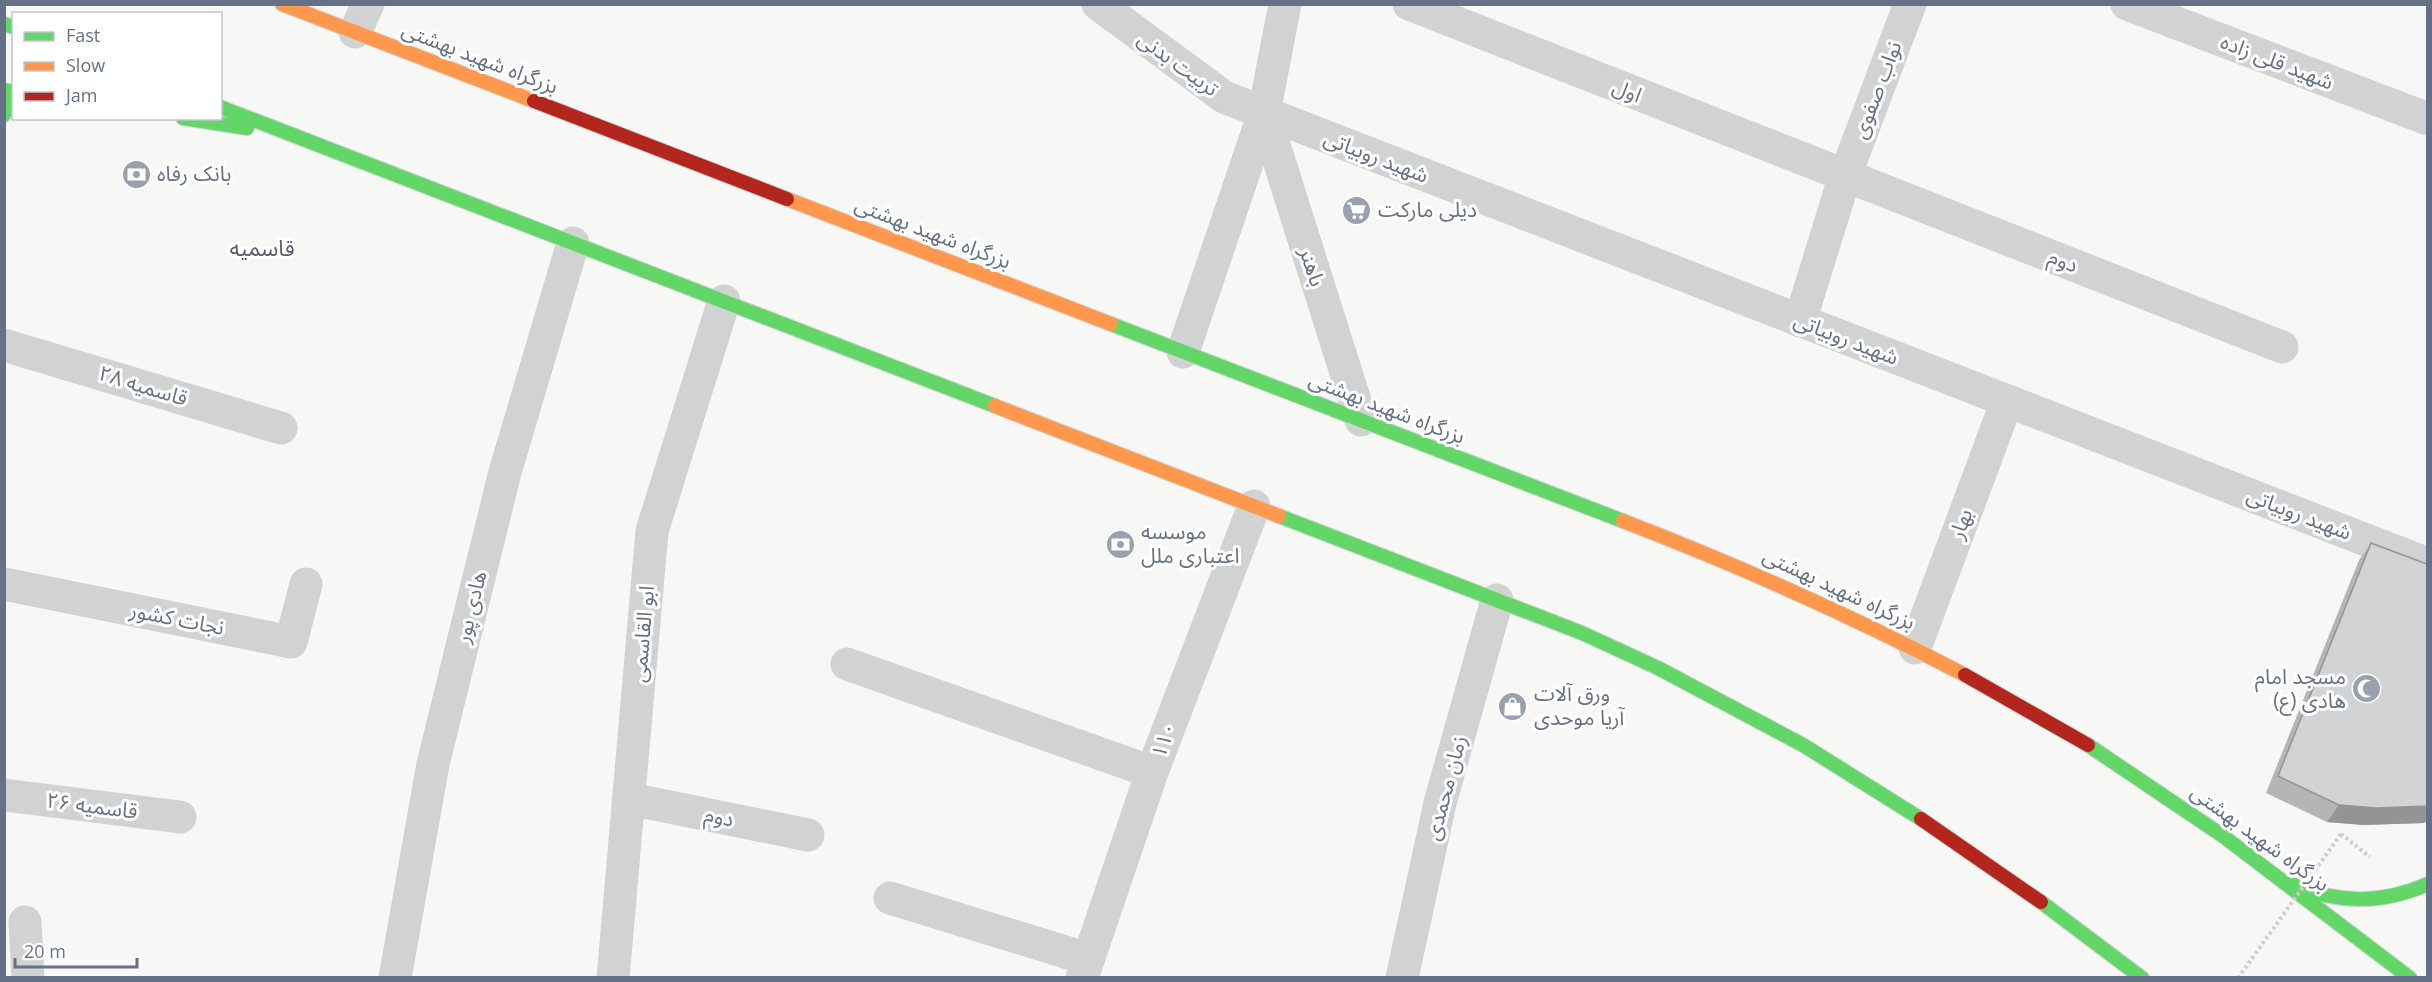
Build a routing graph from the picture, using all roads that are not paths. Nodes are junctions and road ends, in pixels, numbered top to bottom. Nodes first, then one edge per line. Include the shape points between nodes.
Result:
1 (282, 4) edge
2 (1098, 4) edge
3 (1285, 4) edge
4 (1409, 4) edge
5 (1910, 4) edge
6 (2127, 4) edge
7 (361, 18) edge
8 (9, 91) edge
9 (222, 108) edge
10 (1264, 113) junction
11 (4, 115) edge
12 (2427, 119) edge
13 (195, 120) edge
14 (295, 136) junction
15 (1845, 176) junction
16 (573, 243) junction
17 (724, 301) junction
18 (1800, 321) junction
19 (4, 345) edge
20 (2282, 347) dead end
21 (1183, 352) junction
22 (2007, 401) junction
23 (1361, 420) junction
24 (281, 428) dead end
25 (1254, 506) junction
26 (2427, 564) edge
27 (4, 584) edge
28 (306, 584) dead end
29 (1497, 600) junction
30 (1915, 648) junction
31 (847, 664) dead end
32 (1152, 772) junction
33 (4, 795) edge
34 (630, 799) junction
35 (180, 817) dead end
36 (808, 835) dead end
37 (2281, 878) junction
38 (2427, 884) edge
39 (890, 898) dead end
40 (25, 922) dead end
41 (1085, 968) edge
42 (2125, 972) edge
43 (28, 978) edge
44 (395, 978) edge
45 (613, 978) edge
46 (1401, 978) edge
47 (2410, 978) edge

1 - 7 main road, بزرگراه شهید بهشتی
2 - 10 street, تربیت بدنی via 1224,98
3 - 10 street, باهنر
4 - 15 street, اول
5 - 15 street, نواب صفوی
6 - 12 street, شهید قلی زاده
7 - 21 main road, بزرگراه شهید بهشتی
8 - 11 main road
9 - 14 main road
10 - 18 street, شهید روبیاتی
10 - 21 street, باهنر
10 - 23 street, باهنر
13 - 14 main road
14 - 16 main road
15 - 18 street, نواب صفوی
15 - 20 street, دوم
16 - 17 main road
16 - 44 street, هادی پور via 505,472 433,764
17 - 25 main road
17 - 34 street, ابو القاسمی via 652,531
18 - 22 street, شهید روبیاتی
19 - 24 street, قاسمیه ۲۸
21 - 23 main road, بزرگراه شهید بهشتی
22 - 26 street, شهید روبیاتی
22 - 30 street, بهار
23 - 30 main road, بزرگراه شهید بهشتی via 1755,573
25 - 29 main road
25 - 32 street, ۱۱۰
27 - 28 street, نجات کشور via 291,642
29 - 42 main road via 1628,653 1812,750 1996,867
29 - 46 street, زمان محمدی via 1440,803
30 - 37 main road, بزرگراه شهید بهشتی via 2106,757
31 - 32 street
32 - 41 street, ۱۱۰
33 - 35 street, قاسمیه ۲۶
34 - 36 street, دوم
34 - 45 street, ابو القاسمی
37 - 38 main road via 2323,896 2359,901 2395,897
37 - 47 main road, بزرگراه شهید بهشتی
39 - 41 street
40 - 43 street

